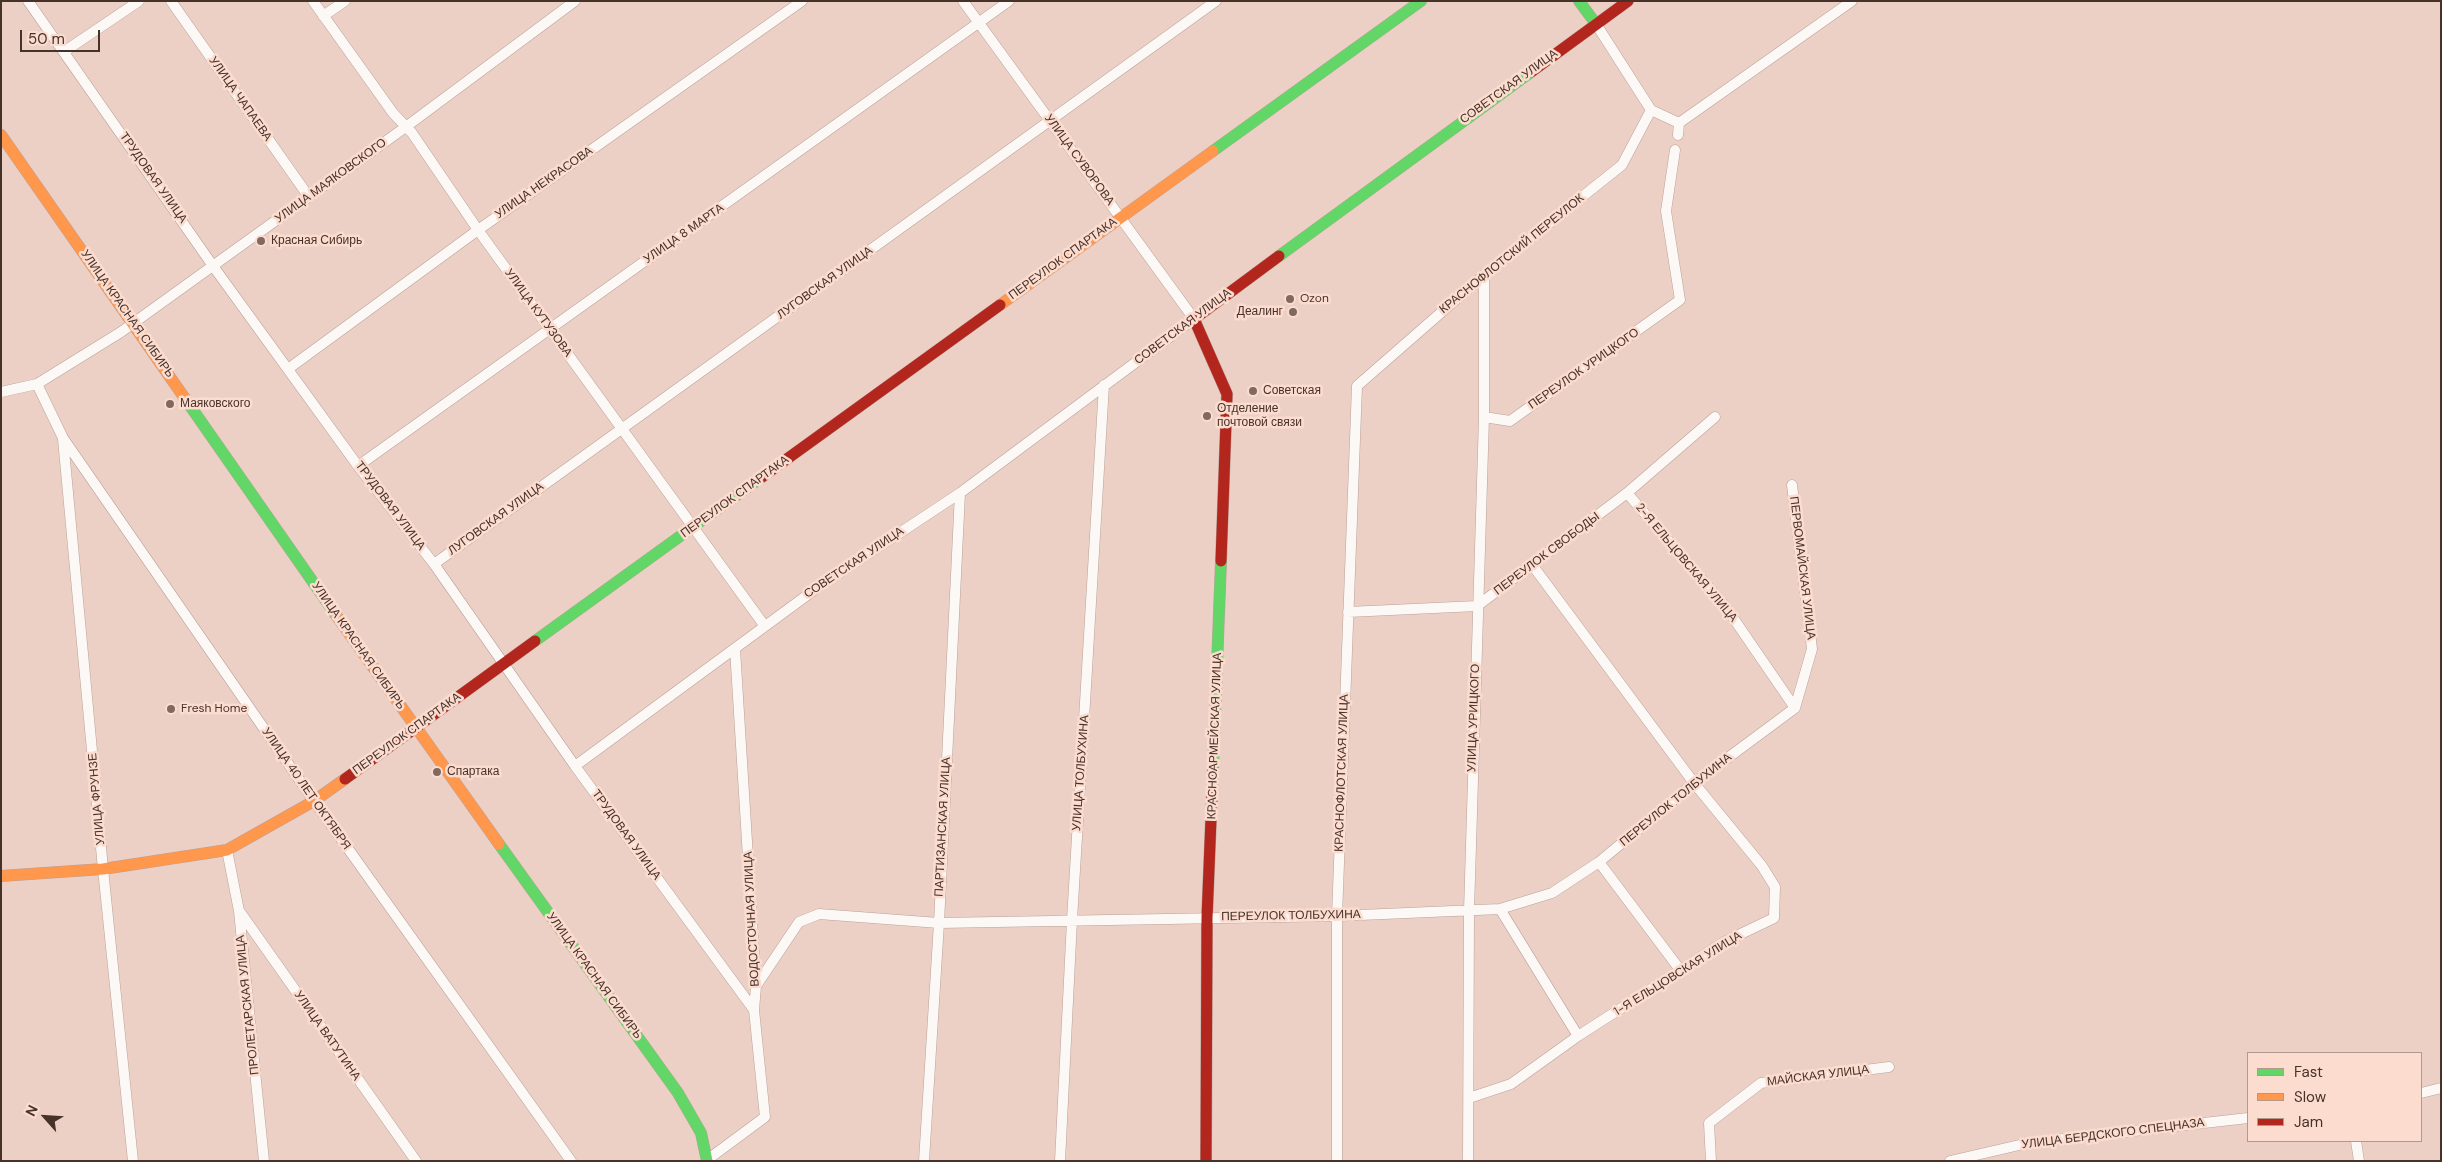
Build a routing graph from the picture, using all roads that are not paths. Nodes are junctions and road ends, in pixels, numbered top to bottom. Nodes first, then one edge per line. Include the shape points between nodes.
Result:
1 (28, 1) edge
2 (139, 1) edge
3 (171, 1) edge
4 (313, 1) edge
5 (345, 1) edge
6 (575, 1) edge
7 (802, 1) edge
8 (963, 1) edge
9 (1009, 1) edge
10 (1216, 1) edge
11 (1421, 1) edge
12 (1579, 1) edge
13 (1628, 1) edge
14 (1852, 1) edge
15 (324, 16) junction
16 (979, 23) junction
17 (1596, 24) junction
18 (65, 51) junction
19 (1650, 110) junction
20 (1050, 120) junction
21 (1679, 123) junction
22 (407, 126) junction
23 (1, 135) edge
24 (1678, 135) dead end
25 (1675, 150) dead end
26 (309, 197) junction
27 (1120, 217) junction
28 (478, 230) junction
29 (213, 266) junction
30 (1484, 275) junction
31 (1194, 319) junction
32 (133, 324) junction
33 (550, 329) junction
34 (288, 369) junction
35 (37, 384) junction
36 (1104, 385) junction
37 (1357, 386) joint
38 (1, 392) edge
39 (1484, 417) junction
40 (1715, 417) dead end
41 (622, 429) junction
42 (63, 438) junction
43 (358, 466) junction
44 (1792, 485) dead end
45 (960, 493) junction
46 (1627, 493) junction
47 (694, 528) junction
48 (434, 564) junction
49 (1533, 566) junction
50 (1478, 606) junction
51 (1348, 612) junction
52 (764, 625) junction
53 (735, 649) junction
54 (505, 665) junction
55 (1796, 708) junction
56 (415, 728) junction
57 (575, 766) junction
58 (1694, 783) junction
59 (314, 801) junction
60 (226, 850) junction
61 (1599, 862) junction
62 (103, 869) junction
63 (1, 876) edge
64 (1500, 909) junction
65 (239, 911) junction
66 (1469, 911) junction
67 (1337, 916) junction
68 (1207, 918) junction
69 (1072, 920) junction
70 (938, 923) junction
71 (1681, 971) junction
72 (756, 986) junction
73 (754, 1010) junction
74 (1578, 1036) junction
75 (1889, 1067) dead end
76 (2441, 1088) edge
77 (2422, 1092) edge
78 (1468, 1098) junction
79 (2247, 1118) edge
80 (2356, 1142) edge
81 (133, 1161) edge
82 (264, 1161) edge
83 (416, 1161) edge
84 (571, 1161) edge
85 (707, 1161) edge
86 (924, 1161) edge
87 (1060, 1161) edge
88 (1206, 1161) edge
89 (1337, 1161) edge
90 (1468, 1161) edge
91 (1711, 1161) edge
92 (1950, 1161) edge
93 (2359, 1161) edge

1 - 18 street, ТРУДОВАЯ УЛИЦА
2 - 18 street
3 - 26 street, УЛИЦА ЧАПАЕВА
4 - 15 street, УЛИЦА КУТУЗОВА
5 - 15 street
6 - 22 street, УЛИЦА МАЯКОВСКОГО
7 - 28 street, УЛИЦА НЕКРАСОВА
8 - 16 street, УЛИЦА СУВОРОВА
9 - 16 street, УЛИЦА 8 МАРТА
10 - 20 street, ЛУГОВСКАЯ УЛИЦА
11 - 27 street, ПЕРЕУЛОК СПАРТАКА
12 - 17 street
13 - 17 street, СОВЕТСКАЯ УЛИЦА
14 - 21 street
15 - 22 street, УЛИЦА КУТУЗОВА via 393,113
16 - 20 street, УЛИЦА СУВОРОВА
16 - 33 street, УЛИЦА 8 МАРТА
17 - 19 street
17 - 31 street, СОВЕТСКАЯ УЛИЦА
18 - 29 street, ТРУДОВАЯ УЛИЦА
19 - 21 street
19 - 30 street, КРАСНОФЛОТСКИЙ ПЕРЕУЛОК via 1622,165
20 - 27 street, УЛИЦА СУВОРОВА
20 - 41 street, ЛУГОВСКАЯ УЛИЦА
21 - 24 street
22 - 26 street, УЛИЦА МАЯКОВСКОГО
22 - 28 street, УЛИЦА КУТУЗОВА
23 - 32 street, УЛИЦА КРАСНАЯ СИБИРЬ
25 - 39 street, ПЕРЕУЛОК УРИЦКОГО via 1666,211 1680,300 1510,422
26 - 29 street, УЛИЦА МАЯКОВСКОГО
27 - 31 street, УЛИЦА СУВОРОВА
27 - 47 street, ПЕРЕУЛОК СПАРТАКА
28 - 33 street, УЛИЦА КУТУЗОВА
28 - 34 street, УЛИЦА НЕКРАСОВА
29 - 32 street, УЛИЦА МАЯКОВСКОГО
29 - 34 street, ТРУДОВАЯ УЛИЦА
30 - 37 street, КРАСНОФЛОТСКИЙ ПЕРЕУЛОК
30 - 39 street, УЛИЦА УРИЦКОГО
31 - 36 street, СОВЕТСКАЯ УЛИЦА
31 - 68 street, КРАСНОАРМЕЙСКАЯ УЛИЦА via 1227,394
32 - 35 street, УЛИЦА МАЯКОВСКОГО
32 - 56 street, УЛИЦА КРАСНАЯ СИБИРЬ
33 - 41 street, УЛИЦА КУТУЗОВА
33 - 43 street, УЛИЦА 8 МАРТА
34 - 43 street, ТРУДОВАЯ УЛИЦА
35 - 38 street, УЛИЦА МАЯКОВСКОГО
35 - 42 street, УЛИЦА 40 ЛЕТ ОКТЯБРЯ
36 - 45 street, СОВЕТСКАЯ УЛИЦА
36 - 69 street, УЛИЦА ТОЛБУХИНА
37 - 51 street, КРАСНОФЛОТСКАЯ УЛИЦА
39 - 50 street, УЛИЦА УРИЦКОГО
40 - 46 street, ПЕРЕУЛОК СВОБОДЫ
41 - 47 street, УЛИЦА КУТУЗОВА
41 - 48 street, ЛУГОВСКАЯ УЛИЦА
42 - 59 street, УЛИЦА 40 ЛЕТ ОКТЯБРЯ
42 - 62 street, УЛИЦА ФРУНЗЕ
43 - 48 street, ТРУДОВАЯ УЛИЦА
44 - 55 street, ПЕРВОМАЙСКАЯ УЛИЦА via 1812,649
45 - 52 street, СОВЕТСКАЯ УЛИЦА
45 - 70 street, ПАРТИЗАНСКАЯ УЛИЦА
46 - 49 street, ПЕРЕУЛОК СВОБОДЫ
46 - 55 street, 2-Я ЕЛЬЦОВСКАЯ УЛИЦА via 1725,606
47 - 52 street, УЛИЦА КУТУЗОВА
47 - 54 street, ПЕРЕУЛОК СПАРТАКА
48 - 54 street, ТРУДОВАЯ УЛИЦА
49 - 50 street, ПЕРЕУЛОК СВОБОДЫ
49 - 58 street, 1-Я ЕЛЬЦОВСКАЯ УЛИЦА
50 - 51 street
50 - 66 street, УЛИЦА УРИЦКОГО
51 - 67 street, КРАСНОФЛОТСКАЯ УЛИЦА
52 - 53 street, СОВЕТСКАЯ УЛИЦА
53 - 57 street, СОВЕТСКАЯ УЛИЦА
53 - 72 street, ВОДОСТОЧНАЯ УЛИЦА
54 - 56 street, ПЕРЕУЛОК СПАРТАКА
54 - 57 street, ТРУДОВАЯ УЛИЦА
55 - 58 street, ПЕРЕУЛОК ТОЛБУХИНА
56 - 59 street, ПЕРЕУЛОК СПАРТАКА
56 - 85 street, УЛИЦА КРАСНАЯ СИБИРЬ via 678,1093 701,1132
57 - 73 street, ТРУДОВАЯ УЛИЦА
58 - 61 street, ПЕРЕУЛОК ТОЛБУХИНА
58 - 71 street, 1-Я ЕЛЬЦОВСКАЯ УЛИЦА via 1762,866 1774,887 1774,918 1724,942
59 - 60 street, ПЕРЕУЛОК СПАРТАКА
59 - 84 street, УЛИЦА 40 ЛЕТ ОКТЯБРЯ
60 - 62 street, ПЕРЕУЛОК СПАРТАКА
60 - 65 street, ПРОЛЕТАРСКАЯ УЛИЦА
61 - 64 street, ПЕРЕУЛОК ТОЛБУХИНА via 1552,893
61 - 71 street
62 - 63 street, ПЕРЕУЛОК СПАРТАКА
62 - 81 street, УЛИЦА ФРУНЗЕ
64 - 66 street, ПЕРЕУЛОК ТОЛБУХИНА
64 - 74 street
65 - 82 street, ПРОЛЕТАРСКАЯ УЛИЦА
65 - 83 street, УЛИЦА ВАТУТИНА
66 - 67 street, ПЕРЕУЛОК ТОЛБУХИНА
66 - 78 street, УЛИЦА УРИЦКОГО
67 - 68 street, ПЕРЕУЛОК ТОЛБУХИНА
67 - 89 street, КРАСНОФЛОТСКАЯ УЛИЦА
68 - 69 street, ПЕРЕУЛОК ТОЛБУХИНА
68 - 88 street, КРАСНОАРМЕЙСКАЯ УЛИЦА
69 - 70 street, ПЕРЕУЛОК ТОЛБУХИНА
69 - 87 street, УЛИЦА ТОЛБУХИНА
70 - 72 street, ПЕРЕУЛОК ТОЛБУХИНА via 819,914 799,922
70 - 86 street, ПАРТИЗАНСКАЯ УЛИЦА
71 - 74 street, 1-Я ЕЛЬЦОВСКАЯ УЛИЦА
72 - 73 street, ВОДОСТОЧНАЯ УЛИЦА
73 - 85 street, ВОДОСТОЧНАЯ УЛИЦА via 765,1117
74 - 78 street, 1-Я ЕЛЬЦОВСКАЯ УЛИЦА via 1511,1084
75 - 91 street, МАЙСКАЯ УЛИЦА via 1761,1083 1709,1123
76 - 77 street
78 - 90 street, УЛИЦА УРИЦКОГО
79 - 92 street, УЛИЦА БЕРДСКОГО СПЕЦНАЗА via 2028,1143
80 - 93 street

